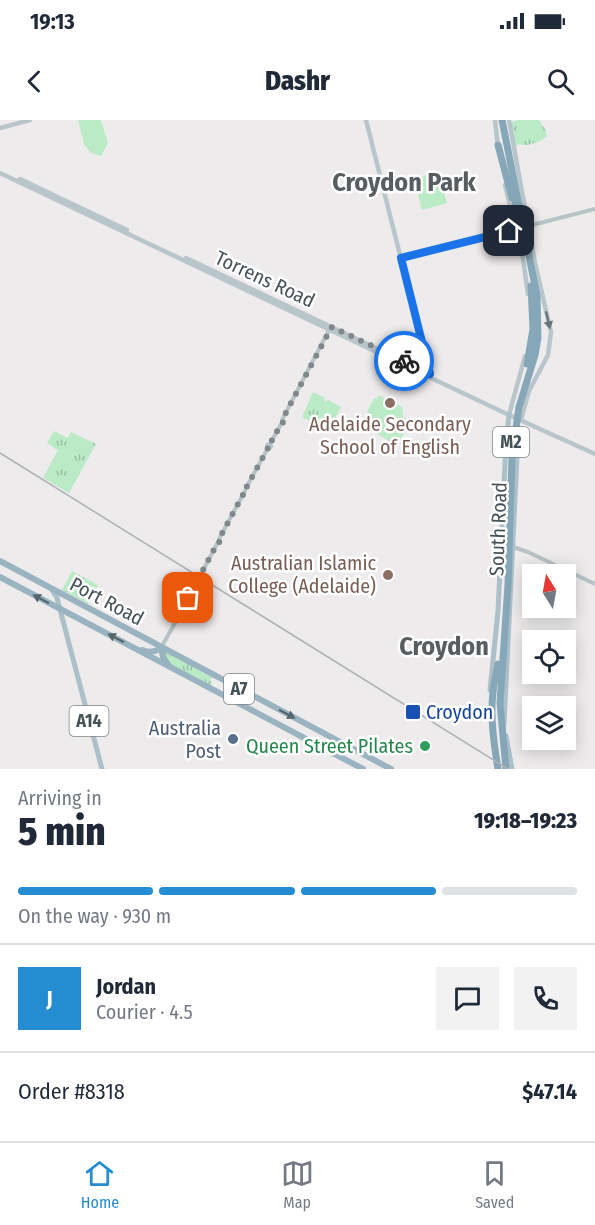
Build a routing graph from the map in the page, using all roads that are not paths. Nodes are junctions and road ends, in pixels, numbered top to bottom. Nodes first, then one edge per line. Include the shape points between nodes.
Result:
1 (18, 120) edge
2 (30, 120) edge
3 (366, 120) edge
4 (495, 120) edge
5 (504, 120) edge
6 (0, 126) edge
7 (498, 145) junction
8 (0, 171) edge
9 (595, 209) edge
10 (517, 212) junction
11 (528, 226) junction
12 (516, 230) junction
13 (401, 258) junction
14 (332, 331) junction
15 (429, 375) junction
16 (511, 405) junction
17 (500, 407) junction
18 (524, 409) junction
19 (508, 413) junction
20 (520, 421) junction
21 (528, 422) junction
22 (595, 454) edge
23 (501, 546) junction
24 (513, 550) junction
25 (0, 561) edge
26 (0, 577) edge
27 (595, 584) edge
28 (50, 589) junction
29 (65, 603) junction
30 (76, 603) junction
31 (60, 609) junction
32 (67, 612) junction
33 (150, 642) junction
34 (161, 648) junction
35 (504, 648) junction
36 (136, 649) junction
37 (151, 652) junction
38 (498, 664) junction
39 (170, 668) junction
40 (216, 677) junction
41 (215, 691) junction
42 (253, 697) junction
43 (253, 711) junction
44 (504, 723) junction
45 (102, 769) edge
46 (363, 769) edge
47 (391, 769) edge
48 (496, 769) edge
49 (505, 769) edge
50 (512, 769) edge

1 - 6 main road
2 - 6 main road
3 - 13 main road
4 - 7 main road
5 - 10 highway, M2
5 - 11 main road, South Road
5 - 35 highway, M2 via 537,296 538,326 535,355 514,431
7 - 10 highway
7 - 12 main road
8 - 14 main road, Torrens Road
9 - 11 street
10 - 38 highway, M2 via 531,288 533,328 511,432
11 -> 18 main road, South Road via 551,338 548,355
12 - 13 street
12 - 16 main road via 530,315 525,359
13 - 15 main road
14 - 15 main road, Torrens Road
14 - 34 street
15 - 17 main road, Torrens Road
15 - 19 main road, Torrens Road
16 - 17 main road
16 - 19 main road
17 - 19 main road, Torrens Road
18 - 20 main road, South Road
18 - 21 main road
19 - 20 main road, Torrens Road
19 - 23 main road, South Road
20 - 21 main road, Torrens Road
20 - 24 main road, South Road
21 - 22 main road, Torrens Road
23 - 24 main road
23 - 48 main road, South Road via 490,707
24 - 27 street via 521,549
24 - 44 main road, South Road
25 - 28 highway, Port Road / A7
31 -> 26 highway, Port Road / A7
28 - 30 highway, Port Road / A7
28 - 31 main road, A14
29 - 30 highway
29 - 31 highway
29 - 32 highway
30 - 33 highway, Port Road / A7
31 - 32 highway, Port Road / A7
31 - 45 main road, A14
36 -> 32 highway, Port Road / A7
33 - 34 highway, Port Road / A7
33 - 37 highway via 154,648
34 - 37 highway
34 - 39 highway
34 - 40 highway, Port Road / A7
35 - 44 highway
35 - 49 highway, M2 via 500,703
36 - 37 highway
36 - 39 highway, Port Road / A7
38 - 48 highway via 492,705
38 - 49 highway, M2 via 496,712
39 - 41 highway, Port Road / A7
40 - 41 highway via 212,683
40 - 42 highway, Port Road / A7
41 - 43 highway, Port Road / A7
42 - 43 highway
42 -> 47 highway, Port Road / A7
43 - 46 highway, Port Road / A7
44 - 50 main road, South Road

